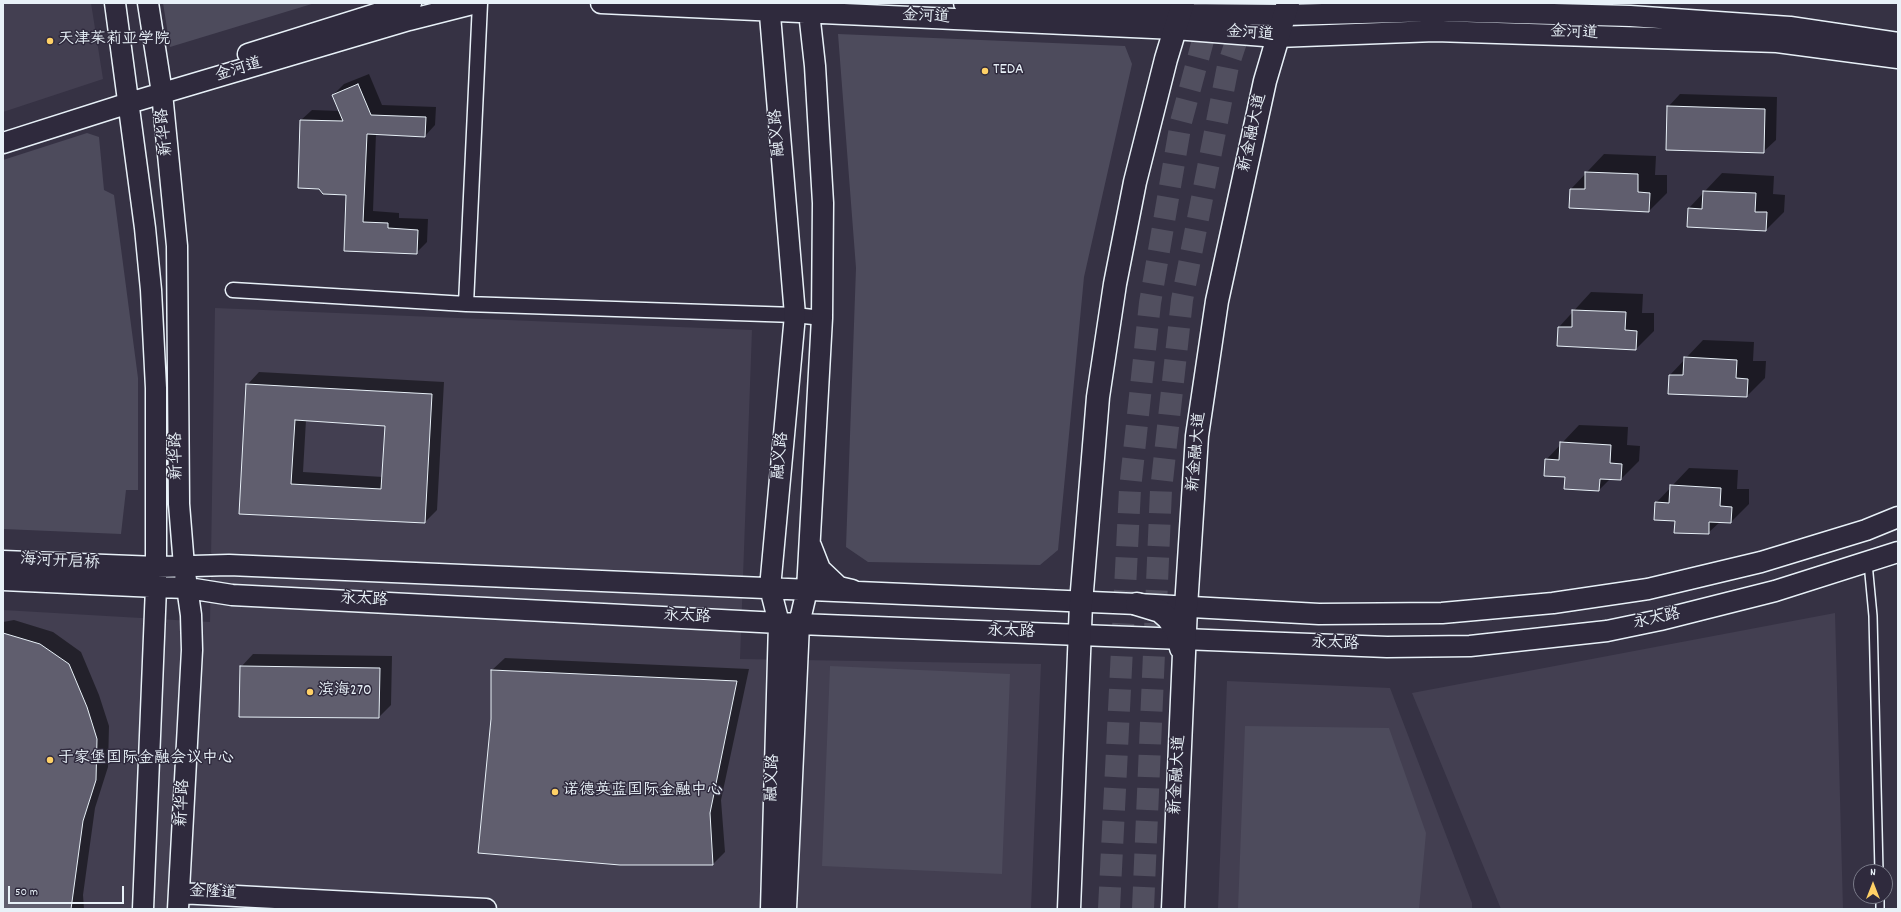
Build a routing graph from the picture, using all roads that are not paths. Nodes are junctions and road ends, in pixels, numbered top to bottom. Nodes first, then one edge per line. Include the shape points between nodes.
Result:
1 (115, 3) edge
2 (148, 3) edge
3 (410, 3) edge
4 (476, 3) edge
5 (480, 3) edge
6 (601, 3) edge
7 (964, 3) edge
8 (766, 6) edge
9 (808, 8) edge
10 (1286, 9) edge
11 (1179, 15) edge
12 (1277, 37) junction
13 (1898, 43) edge
14 (1898, 58) edge
15 (206, 81) junction
16 (162, 87) junction
17 (128, 97) junction
18 (3, 131) edge
19 (167, 141) junction
20 (3, 144) edge
21 (233, 290) dead end
22 (466, 304) junction
23 (795, 316) junction
24 (822, 318) junction
25 (1898, 517) edge
26 (809, 536) junction
27 (1898, 552) edge
28 (3, 561) edge
29 (1868, 563) junction
30 (117, 566) joint
31 (184, 566) junction
32 (157, 567) junction
33 (3, 580) edge
34 (114, 585) joint
35 (156, 587) junction
36 (188, 588) junction
37 (770, 588) junction
38 (807, 590) junction
39 (864, 593) junction
40 (1081, 603) junction
41 (1137, 604) junction
42 (1186, 607) junction
43 (779, 623) junction
44 (799, 624) junction
45 (1080, 635) junction
46 (1182, 639) junction
47 (1879, 864) edge
48 (178, 901) edge
49 (143, 909) edge
50 (486, 909) edge
51 (771, 909) edge
52 (786, 909) edge
53 (1069, 909) edge
54 (1172, 909) edge

1 - 17 main road, 新华路
2 - 16 main road, 新华路
3 - 16 main road, 金河道
4 - 15 main road, 金河道 via 409,20
5 - 22 street
6 - 8 main road, 金河道 via 730,9
7 - 11 main road
8 - 9 main road, 金河道
8 - 23 main road, 融义路
9 - 11 main road, 金河道
9 - 24 main road, 融义路 via 815,66 824,203
10 - 11 main road, 金河道
10 - 12 main road, 新金融大道
10 - 13 main road, 金河道 via 1630,16 1790,27
11 - 12 main road, 金河道
11 - 40 main road via 1135,182 1115,284 1098,397
12 - 14 main road, 金河道 via 1435,31 1641,36 1777,42
12 - 42 main road, 新金融大道 via 1217,301 1198,436
15 - 16 main road, 金河道
15 - 19 main road via 185,93 178,101 170,116
16 - 17 main road, 金河道
16 - 19 main road, 新华路
17 - 18 main road, 金河道
17 - 20 main road, 金河道
17 - 32 main road, 新华路 via 151,290 156,388
19 - 31 main road, 新华路 via 177,246 179,504
21 - 22 street
22 - 23 street
23 - 24 street
23 - 37 main road, 融义路
24 - 26 main road, 融义路
25 - 42 main road, 永太路 via 1817,546 1718,573 1648,589 1553,603 1442,613 1319,614
26 - 38 main road, 融义路
26 - 39 main road via 814,558 820,569 839,587
27 - 29 main road, 永太路
28 - 30 main road, 海河开启桥
29 - 46 main road, 永太路 via 1775,592 1660,620 1607,631 1529,640 1470,646 1387,647
29 - 47 lane via 1873,616
30 - 32 main road, 永太路
31 - 32 main road, 永太路
31 - 36 main road, 新华路
31 - 37 main road, 永太路 via 230,565
32 - 35 main road, 新华路
33 - 34 main road, 海河开启桥
34 - 35 main road, 永太路
35 - 36 main road, 永太路
35 - 49 main road, 新华路
36 - 43 main road, 永太路 via 232,595
36 - 48 main road, 新华路 via 192,650
37 - 38 main road, 永太路
37 - 43 main road, 融义路
38 - 39 main road, 永太路
38 - 44 main road, 融义路
39 - 40 main road, 永太路
40 - 41 main road, 永太路
40 - 45 main road
41 - 42 main road, 永太路
41 - 46 main road via 1160,611 1173,624
42 - 46 main road, 新金融大道
43 - 44 main road, 永太路
43 - 51 main road, 融义路
44 - 45 main road, 永太路
44 - 52 main road, 融义路
45 - 46 main road, 永太路
45 - 53 main road
46 - 54 main road, 新金融大道 via 1184,661
48 - 50 main road, 金隆道

